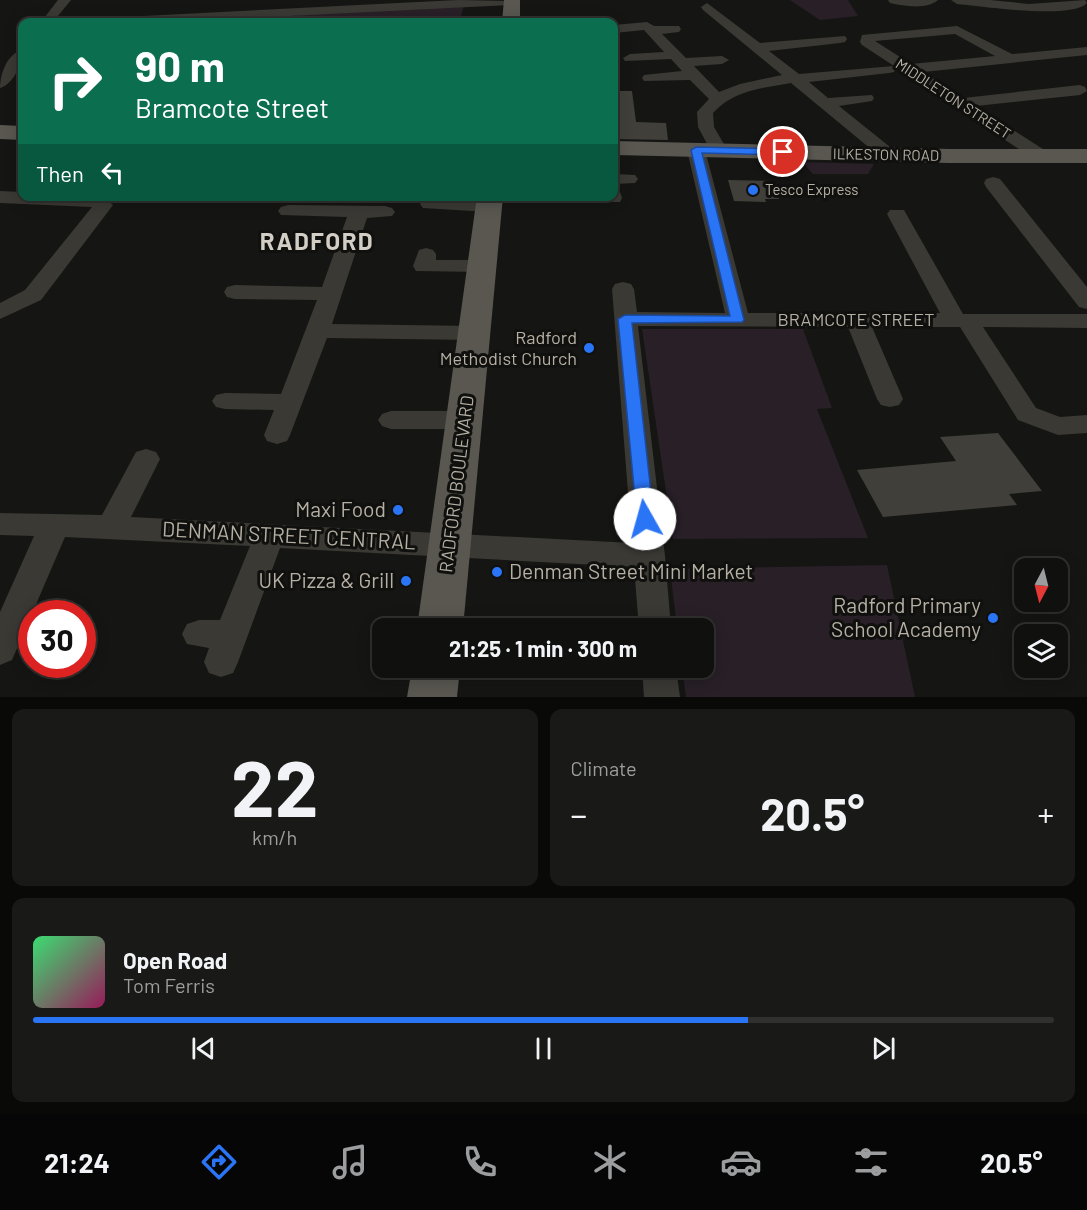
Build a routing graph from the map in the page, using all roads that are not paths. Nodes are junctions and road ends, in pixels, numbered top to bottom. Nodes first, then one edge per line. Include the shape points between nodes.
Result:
1 (65, 0) edge
2 (214, 0) edge
3 (894, 0) edge
4 (932, 0) edge
5 (957, 0) edge
6 (511, 1) edge
7 (1082, 2) edge
8 (407, 3) edge
9 (364, 4) edge
10 (288, 6) edge
11 (132, 7) dead end
12 (707, 7) dead end
13 (208, 17) junction
14 (50, 18) edge
15 (125, 18) edge
16 (191, 18) edge
17 (511, 18) edge
18 (618, 29) edge
19 (674, 29) dead end
20 (651, 30) junction
21 (840, 39) dead end
22 (691, 47) dead end
23 (757, 48) junction
24 (1087, 51) edge
25 (630, 58) dead end
26 (1009, 58) junction
27 (18, 59) edge
28 (680, 60) junction
29 (722, 60) dead end
30 (898, 69) junction
31 (649, 78) dead end
32 (795, 79) junction
33 (0, 82) edge
34 (1080, 90) dead end
35 (865, 97) dead end
36 (718, 100) junction
37 (825, 103) junction
38 (959, 103) junction
39 (0, 132) edge
40 (18, 133) edge
41 (618, 148) edge
42 (707, 151) junction
43 (889, 155) junction
44 (1087, 156) edge
45 (1043, 157) junction
46 (995, 183) dead end
47 (0, 197) edge
48 (18, 197) edge
49 (96, 201) edge
50 (489, 201) edge
51 (430, 204) dead end
52 (288, 211) dead end
53 (359, 212) junction
54 (385, 212) dead end
55 (897, 214) dead end
56 (426, 254) dead end
57 (482, 266) junction
58 (623, 289) dead end
59 (332, 294) junction
60 (246, 296) dead end
61 (0, 312) edge
62 (625, 319) junction
63 (1085, 319) edge
64 (738, 320) junction
65 (857, 320) junction
66 (961, 320) junction
67 (318, 332) junction
68 (475, 333) junction
69 (890, 399) dead end
70 (225, 400) dead end
71 (289, 402) junction
72 (391, 420) dead end
73 (465, 420) junction
74 (1087, 424) edge
75 (277, 435) dead end
76 (146, 459) dead end
77 (0, 524) edge
78 (54, 526) junction
79 (111, 527) junction
80 (269, 536) junction
81 (450, 545) junction
82 (650, 556) junction
83 (441, 618) edge
84 (655, 618) edge
85 (217, 644) dead end
86 (0, 650) edge
87 (435, 678) edge
88 (660, 678) edge
89 (432, 697) edge
90 (662, 697) edge

1 - 14 street
2 - 13 street
3 - 4 street via 909,5
5 - 7 street via 1031,14
6 - 8 street
6 - 17 main road
8 - 9 street
9 - 10 street
10 - 13 street
11 - 15 street
12 - 23 street
13 - 16 street
18 - 20 street via 647,26
19 - 20 street
20 - 28 street
21 - 23 street
22 - 28 street
23 - 32 street
24 - 26 street
25 - 28 street
26 - 30 street
26 - 30 street, MIDDLETON STREET via 957,30 867,38
27 - 33 street
28 - 29 street
28 - 31 street
28 - 36 street
30 - 32 street
30 - 38 street, MIDDLETON STREET
32 - 36 street via 759,84
32 - 37 street
34 - 38 street
35 - 37 street
36 - 42 street via 705,112
37 - 43 street
38 - 45 street, MIDDLETON STREET
39 - 40 main road
41 - 42 main road, ILKESTON ROAD
42 - 43 main road, ILKESTON ROAD
42 - 64 street
43 - 45 main road, ILKESTON ROAD
44 - 45 main road, ILKESTON ROAD
46 - 63 street
47 - 48 street
49 - 61 street via 103,205 33,295
50 - 51 street
50 - 57 main road, RADFORD BOULEVARD
52 - 53 street
53 - 54 street
53 - 59 street
55 - 66 street
56 - 57 street via 424,266
57 - 68 main road, RADFORD BOULEVARD
58 - 62 street
59 - 60 street
59 - 67 street
62 - 64 street, BRAMCOTE STREET
62 - 82 street
63 - 66 street, BRAMCOTE STREET
64 - 65 street, BRAMCOTE STREET
65 - 66 street, BRAMCOTE STREET
65 - 69 street
66 - 74 street via 1027,414 1058,426
67 - 68 street
67 - 71 street
68 - 73 main road, RADFORD BOULEVARD
70 - 71 street
71 - 75 street
72 - 73 street
73 - 81 main road, RADFORD BOULEVARD
76 - 79 street
77 - 78 street, DENMAN STREET CENTRAL
78 - 79 street, DENMAN STREET CENTRAL
78 - 86 street
79 - 80 street, DENMAN STREET CENTRAL
80 - 81 street, DENMAN STREET CENTRAL
80 - 85 street
81 - 82 street, DENMAN STREET CENTRAL
81 - 83 main road, RADFORD BOULEVARD
82 - 84 street
87 - 89 main road
88 - 90 street

